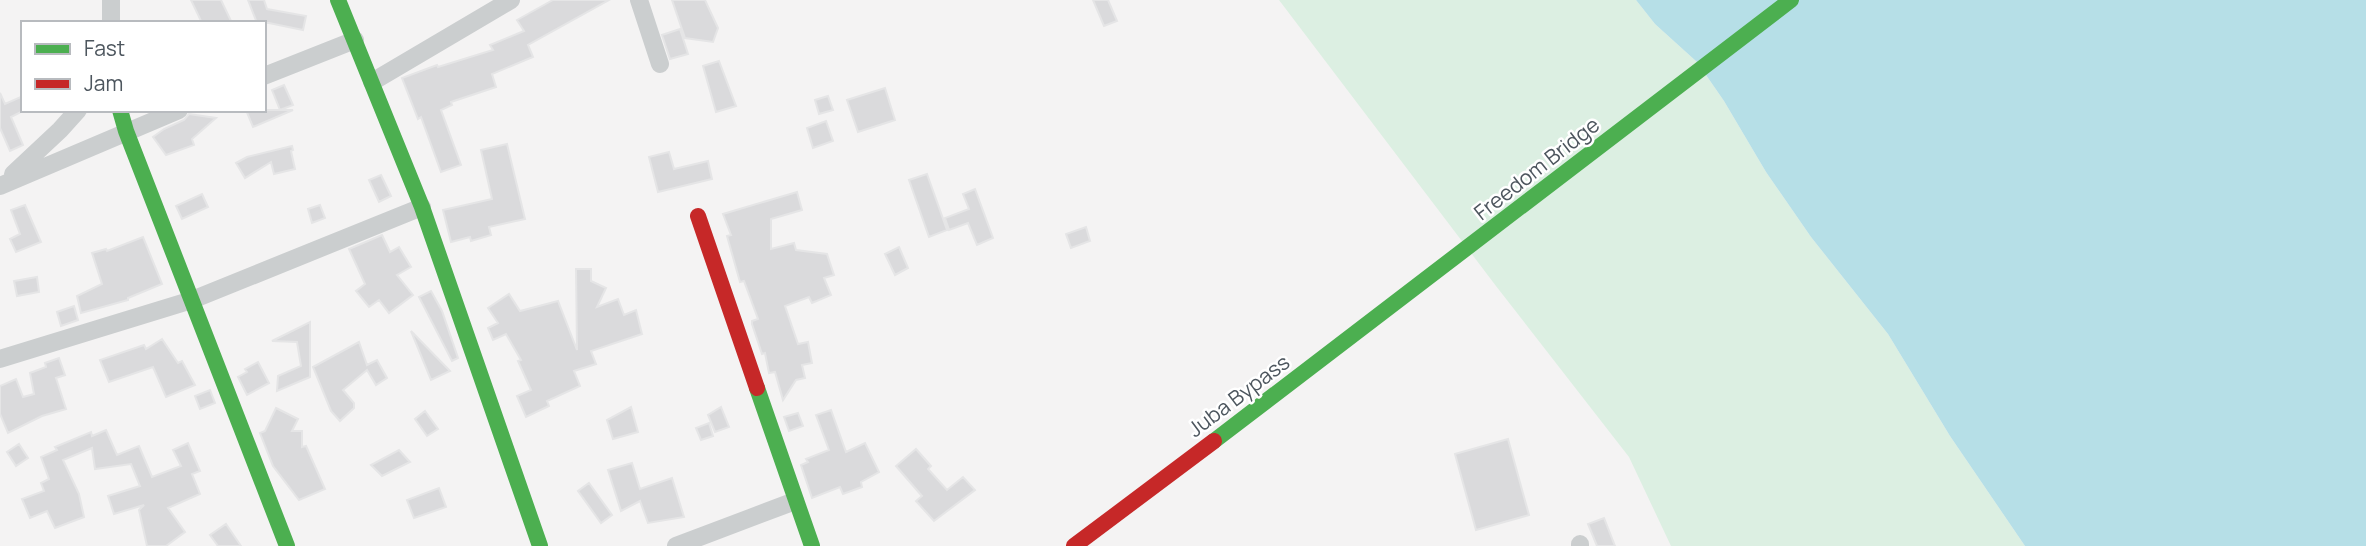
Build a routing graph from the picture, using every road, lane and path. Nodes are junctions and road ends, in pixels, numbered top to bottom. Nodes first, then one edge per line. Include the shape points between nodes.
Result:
1 (111, 0) edge
2 (338, 0) edge
3 (512, 0) edge
4 (639, 0) edge
5 (1791, 0) edge
6 (111, 21) edge
7 (355, 40) junction
8 (660, 64) dead end
9 (266, 75) edge
10 (372, 82) junction
11 (76, 112) edge
12 (121, 112) edge
13 (174, 112) edge
14 (126, 131) junction
15 (0, 186) edge
16 (422, 207) junction
17 (698, 216) dead end
18 (191, 300) junction
19 (0, 359) edge
20 (1308, 371) junction
21 (795, 501) junction
22 (287, 546) edge
23 (540, 546) edge
24 (676, 546) edge
25 (812, 546) edge
26 (1073, 546) edge
27 (1093, 546) edge

1 - 6 street
2 - 7 street
3 - 10 street
4 - 8 street
5 - 20 street, Freedom Bridge
7 - 9 street
7 - 10 street
10 - 16 street
11 - 15 street
12 - 14 street
13 - 14 street
14 - 15 street
14 - 18 street
16 - 18 street
16 - 23 street
17 - 21 street
18 - 19 street
18 - 22 street
20 - 26 street, Juba Bypass
20 - 27 street, Juba Bypass
21 - 24 street
21 - 25 street

